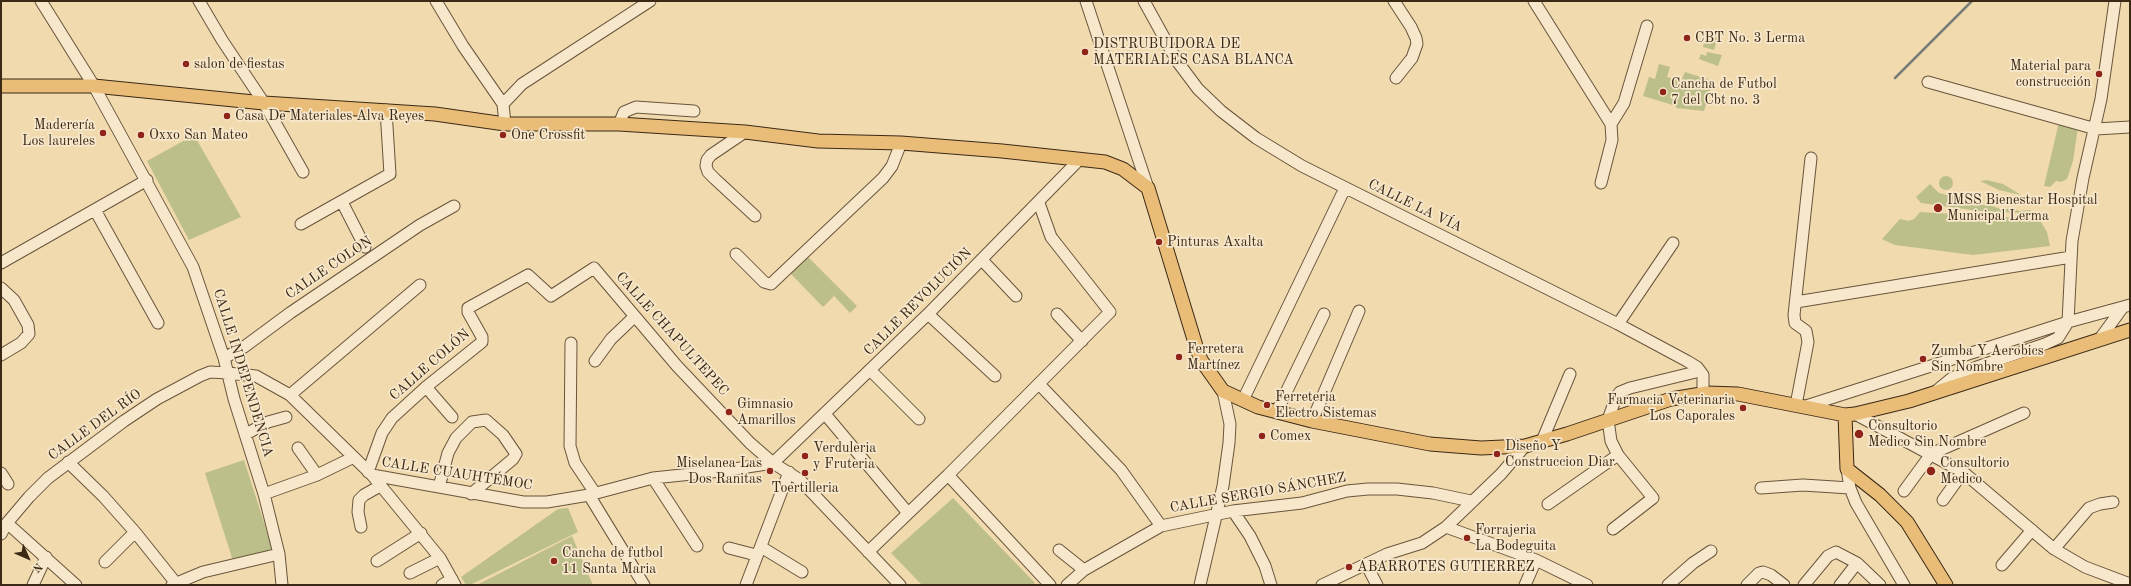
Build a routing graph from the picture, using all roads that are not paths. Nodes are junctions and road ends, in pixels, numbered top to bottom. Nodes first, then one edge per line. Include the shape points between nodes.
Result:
1 (41, 1) edge
2 (199, 1) edge
3 (436, 1) edge
4 (650, 1) edge
5 (1086, 1) edge
6 (1394, 1) edge
7 (2114, 1) edge
8 (1146, 2) edge
9 (1536, 2) edge
10 (1647, 26) dead end
11 (1396, 78) dead end
12 (1928, 82) dead end
13 (1, 86) edge
14 (94, 86) junction
15 (264, 103) junction
16 (503, 104) junction
17 (386, 110) junction
18 (694, 111) dead end
19 (504, 124) junction
20 (619, 124) junction
21 (1611, 124) junction
22 (2130, 127) edge
23 (2096, 129) junction
24 (745, 132) junction
25 (901, 143) junction
26 (1812, 158) dead end
27 (1080, 159) junction
28 (303, 172) dead end
29 (147, 180) junction
30 (1601, 183) dead end
31 (1148, 188) junction
32 (1345, 188) junction
33 (342, 202) junction
34 (1039, 203) junction
35 (454, 206) dead end
36 (95, 210) junction
37 (755, 216) dead end
38 (301, 224) dead end
39 (1673, 242) dead end
40 (365, 247) dead end
41 (736, 254) dead end
42 (2070, 257) junction
43 (982, 260) junction
44 (1, 263) edge
45 (594, 268) joint
46 (420, 285) dead end
47 (1, 288) edge
48 (1016, 296) dead end
49 (1796, 302) junction
50 (2126, 306) edge
51 (1359, 311) dead end
52 (928, 314) junction
53 (1057, 314) dead end
54 (1324, 314) dead end
55 (634, 317) junction
56 (2068, 322) junction
57 (158, 323) dead end
58 (1618, 324) junction
59 (2130, 330) edge
60 (2099, 340) junction
61 (1082, 341) junction
62 (571, 343) dead end
63 (1, 355) edge
64 (224, 358) junction
65 (595, 361) dead end
66 (870, 370) junction
67 (1700, 371) junction
68 (228, 373) junction
69 (1570, 374) dead end
70 (995, 376) dead end
71 (1039, 384) junction
72 (426, 387) junction
73 (1223, 391) junction
74 (1934, 393) junction
75 (1703, 394) junction
76 (290, 395) junction
77 (1243, 400) junction
78 (1799, 406) junction
79 (1277, 411) junction
80 (2024, 413) dead end
81 (825, 414) junction
82 (1850, 414) junction
83 (286, 417) dead end
84 (452, 417) dead end
85 (919, 419) dead end
86 (1608, 420) junction
87 (1312, 421) junction
88 (246, 434) junction
89 (1542, 441) junction
90 (1525, 446) junction
91 (298, 448) dead end
92 (1930, 454) junction
93 (1618, 455) junction
94 (352, 458) junction
95 (68, 462) junction
96 (773, 463) junction
97 (1847, 469) junction
98 (789, 472) junction
99 (1963, 472) junction
100 (1, 473) edge
101 (370, 474) junction
102 (316, 475) junction
103 (948, 475) junction
104 (653, 478) junction
105 (8, 484) dead end
106 (380, 486) junction
107 (440, 487) junction
108 (1761, 488) dead end
109 (1850, 488) junction
110 (1904, 491) dead end
111 (264, 494) junction
112 (471, 494) junction
113 (592, 494) junction
114 (1943, 500) dead end
115 (1471, 501) junction
116 (2113, 502) dead end
117 (1548, 504) dead end
118 (1233, 511) junction
119 (908, 513) junction
120 (1217, 516) junction
121 (7, 523) junction
122 (1161, 526) junction
123 (361, 527) dead end
124 (1446, 527) junction
125 (1613, 529) dead end
126 (2032, 530) junction
127 (135, 532) junction
128 (421, 533) junction
129 (1, 534) edge
130 (697, 546) dead end
131 (729, 548) dead end
132 (2054, 549) junction
133 (1059, 550) dead end
134 (758, 551) junction
135 (1711, 551) dead end
136 (868, 552) junction
137 (279, 554) junction
138 (46, 557) junction
139 (440, 558) junction
140 (1536, 560) junction
141 (377, 561) dead end
142 (105, 562) dead end
143 (1857, 563) junction
144 (1366, 564) junction
145 (2002, 565) dead end
146 (1084, 570) junction
147 (802, 572) dead end
148 (410, 573) dead end
149 (454, 582) edge
150 (1073, 583) edge
151 (174, 584) edge
152 (2130, 584) edge
153 (34, 585) edge
154 (76, 585) edge
155 (282, 585) edge
156 (442, 585) edge
157 (644, 585) edge
158 (746, 585) edge
159 (900, 585) edge
160 (1050, 585) edge
161 (1200, 585) edge
162 (1271, 585) edge
163 (1322, 585) edge
164 (1377, 585) edge
165 (1526, 585) edge
166 (1587, 585) edge
167 (1668, 585) edge
168 (1747, 585) edge
169 (1784, 585) edge
170 (1804, 585) edge
171 (1840, 585) edge
172 (1880, 585) edge
173 (1904, 585) edge
174 (1946, 585) edge

1 - 14 street, CALLE INDEPENDENCIA
2 - 15 street
3 - 16 street
4 - 16 street via 522,84
5 - 31 street
6 - 11 street via 1411,27 1417,44 1412,58
7 - 23 street
8 - 32 street, CALLE LA VÍA via 1177,61 1198,89 1221,111 1256,138
9 - 21 street
10 - 21 street via 1624,102
12 - 23 street
13 - 14 main road
14 - 15 main road
14 - 29 street, CALLE INDEPENDENCIA
15 - 17 main road
15 - 28 street
16 - 19 street
17 - 19 main road
17 - 33 street via 390,174
18 - 20 street via 636,107 624,112
19 - 20 main road
20 - 24 main road
21 - 30 street via 1612,140
22 - 23 street
23 - 42 street via 2083,178
24 - 25 main road via 818,140
24 - 37 street via 711,155 706,166 708,172
25 - 27 main road
25 - 41 street via 892,166 883,178 771,284 764,282
26 - 49 street
27 - 31 main road via 1112,164
27 - 34 street, CALLE REVOLUCIÓN
29 - 36 street
29 - 64 street, CALLE INDEPENDENCIA via 193,267
31 - 73 main road via 1201,360
32 - 58 street, CALLE LA VÍA
32 - 77 street
33 - 38 street
33 - 40 street
34 - 43 street, CALLE REVOLUCIÓN
34 - 61 street via 1051,237 1110,311
35 - 64 street, CALLE COLON via 420,225 244,347
36 - 44 street
36 - 57 street
39 - 58 street
42 - 49 street
42 - 56 street
43 - 48 street
43 - 52 street, CALLE REVOLUCIÓN
45 - 55 street, CALLE CHAPULTEPEC
45 - 72 street, CALLE COLÓN via 551,296 529,274 468,308 482,342
46 - 76 street
47 - 63 street via 14,300 28,325 29,334 21,343
49 - 78 street via 1795,323 1806,331 1808,342
50 - 56 street
50 - 60 street
51 - 87 street
52 - 66 street, CALLE REVOLUCIÓN
52 - 70 street
53 - 61 street
54 - 79 street
55 - 65 street via 611,339
55 - 96 street, CALLE CHAPULTEPEC via 750,443
56 - 74 street via 2058,338 1952,378
56 - 78 street
58 - 67 street, CALLE LA VÍA via 1687,360
59 - 60 main road
60 - 74 main road
61 - 71 street
62 - 113 street via 570,446 575,463
64 - 68 street, CALLE INDEPENDENCIA
66 - 81 street, CALLE REVOLUCIÓN
66 - 85 street
67 - 75 street via 1703,375
67 - 86 street via 1620,392 1612,404
68 - 76 street, CALLE DEL RÍO via 256,376
68 - 88 street, CALLE INDEPENDENCIA
68 - 95 street, CALLE DEL RÍO via 210,372 157,399
69 - 89 street
71 - 103 street
71 - 122 street via 1121,470
72 - 84 street
72 - 101 street, CALLE COLÓN via 392,418 382,433
73 - 77 main road
73 - 120 street via 1230,424
74 - 82 main road
75 - 78 main road via 1738,394
75 - 86 main road via 1671,399
76 - 94 street, CALLE DEL RÍO
77 - 79 main road
78 - 82 main road
79 - 87 main road
80 - 92 street
81 - 96 street, CALLE REVOLUCIÓN
81 - 119 street
82 - 92 street
82 - 97 main road
83 - 88 street via 268,422
86 - 89 main road
86 - 93 street via 1611,441
87 - 90 main road via 1430,444 1482,448
88 - 111 street, CALLE INDEPENDENCIA
89 - 90 main road
90 - 115 street via 1501,474
91 - 102 street
92 - 99 street
92 - 110 street
93 - 117 street
93 - 125 street via 1653,498
94 - 101 street, CALLE DEL RÍO
94 - 102 street
95 - 121 street, CALLE DEL RÍO via 29,497
95 - 127 street
96 - 98 street, CALLE CHAPULTEPEC
96 - 104 street, CALLE CUAUHTÉMOC
97 - 109 street
97 - 174 main road via 1880,495 1906,522
98 - 134 street
98 - 136 street, CALLE CHAPULTEPEC via 800,480
99 - 114 street
99 - 126 street
100 - 105 street
101 - 106 street, CALLE DEL RÍO
101 - 107 street, CALLE CUAUHTÉMOC
102 - 111 street
103 - 119 street
103 - 160 street
104 - 113 street, CALLE CUAUHTÉMOC
104 - 130 street
106 - 123 street via 359,500
106 - 128 street, CALLE DEL RÍO
107 - 112 street, CALLE CUAUHTÉMOC
107 - 112 street via 448,453 456,438 472,422 486,420 503,435 516,454 514,459
108 - 109 street via 1803,485
109 - 173 street via 1856,503
111 - 137 street, CALLE INDEPENDENCIA
112 - 113 street, CALLE CUAUHTÉMOC via 523,502 547,502
113 - 157 street
115 - 118 street, CALLE SERGIO SÁNCHEZ via 1433,493 1368,489 1347,491 1302,503
115 - 124 street
116 - 132 street via 2089,508
118 - 120 street, CALLE SERGIO SÁNCHEZ
118 - 162 street via 1250,536
119 - 136 street
120 - 122 street, CALLE SERGIO SÁNCHEZ
120 - 161 street
121 - 129 street, CALLE DEL RÍO
121 - 138 street
122 - 146 street, CALLE SERGIO SÁNCHEZ
124 - 140 street
124 - 144 street via 1422,542
126 - 132 street
126 - 145 street
127 - 142 street
127 - 151 street
128 - 139 street, CALLE DEL RÍO
128 - 141 street
131 - 134 street
132 - 152 street via 2085,567
133 - 146 street
134 - 147 street
134 - 158 street
135 - 167 street
136 - 159 street, CALLE CHAPULTEPEC
137 - 151 street via 203,572
137 - 155 street, CALLE INDEPENDENCIA
138 - 153 street
138 - 154 street
139 - 148 street
139 - 149 street, CALLE DEL RÍO
140 - 165 street
140 - 166 street
143 - 170 street via 1842,554 1833,553
143 - 171 street
143 - 172 street
144 - 163 street
144 - 164 street
146 - 150 street, CALLE SERGIO SÁNCHEZ
149 - 156 street
168 - 169 street via 1763,572

